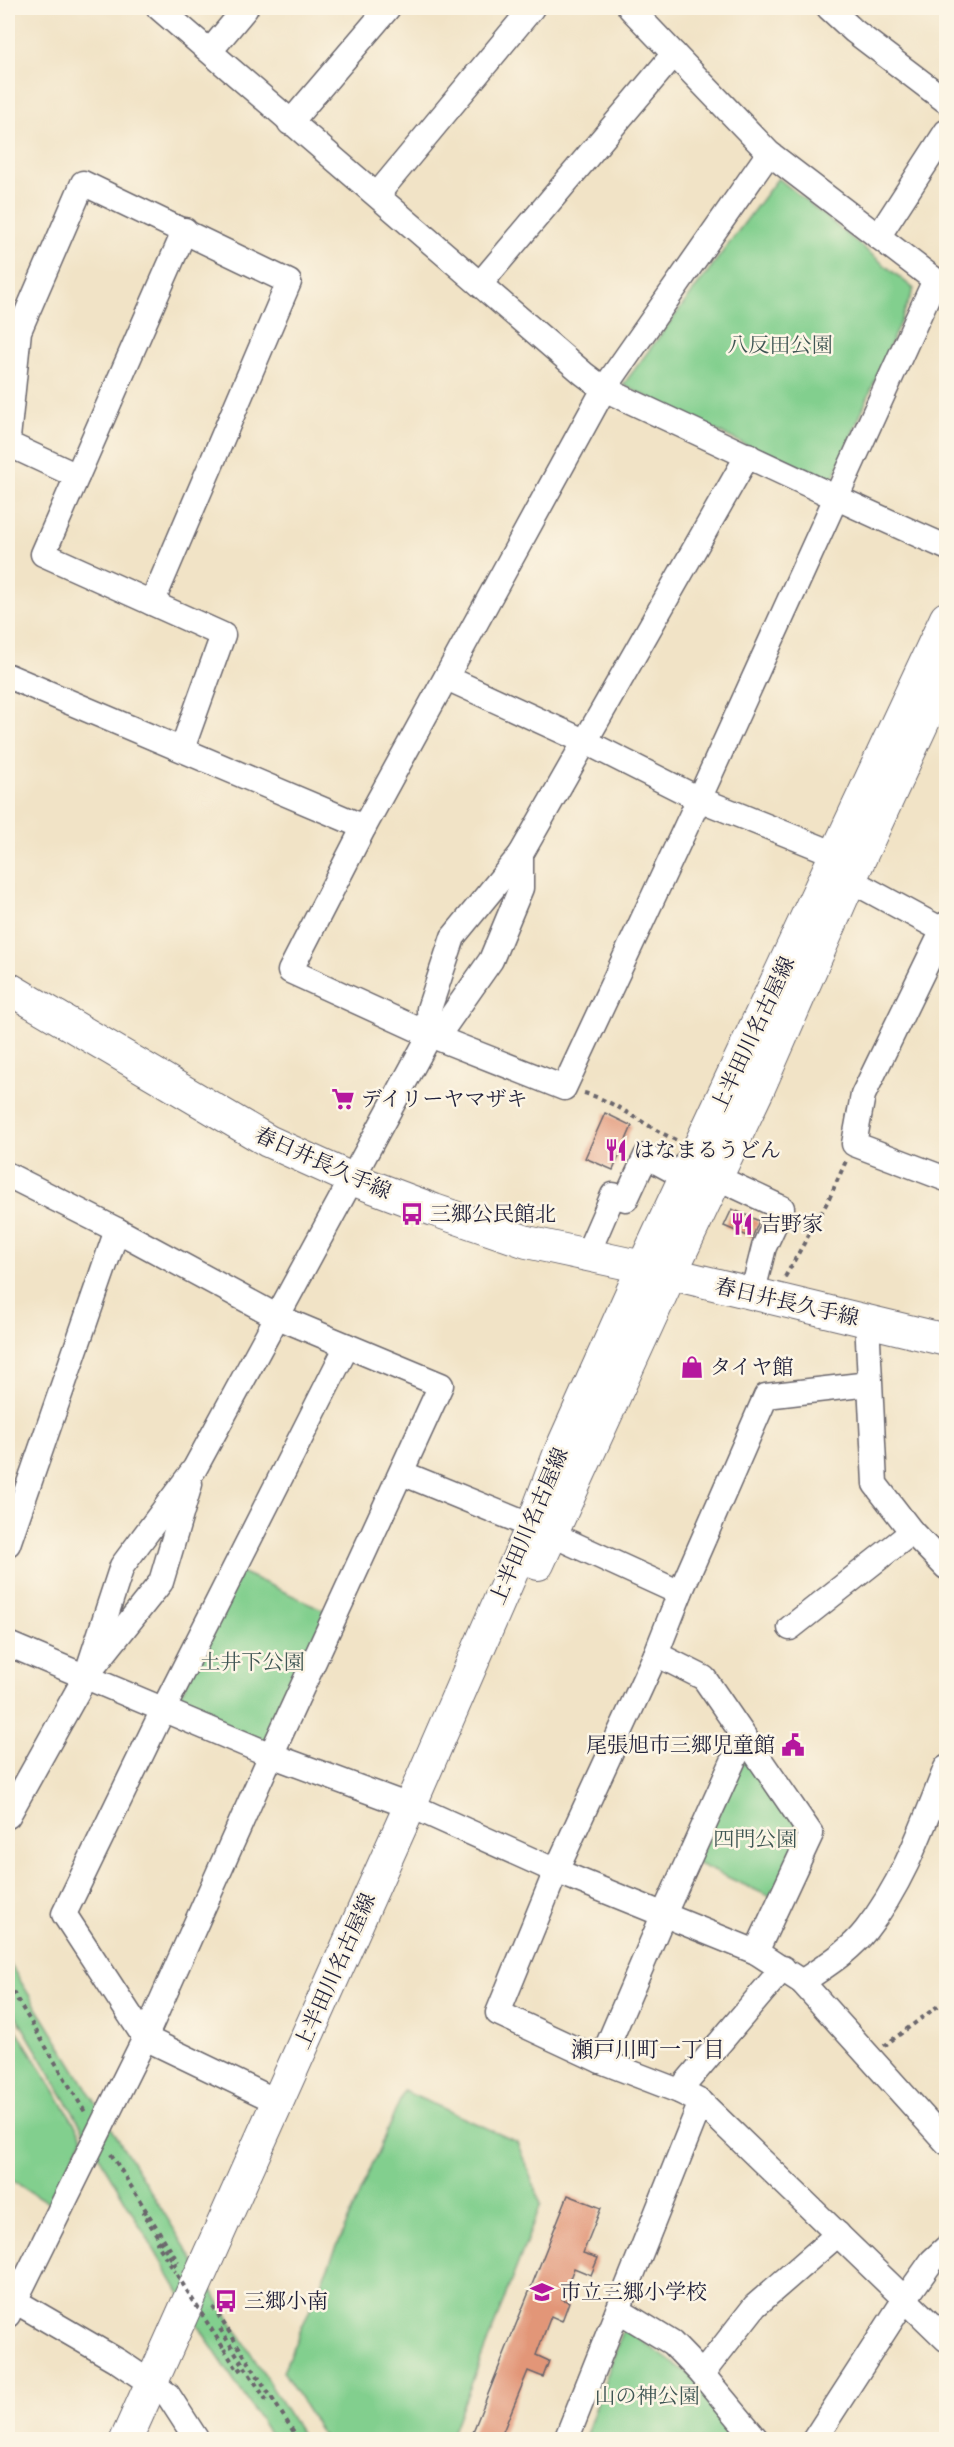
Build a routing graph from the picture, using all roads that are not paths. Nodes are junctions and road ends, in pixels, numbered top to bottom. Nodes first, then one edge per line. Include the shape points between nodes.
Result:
1 (159, 8) edge
2 (246, 8) edge
3 (388, 8) edge
4 (532, 8) edge
5 (630, 8) edge
6 (829, 8) edge
7 (210, 51) junction
8 (674, 54) junction
9 (946, 101) edge
10 (290, 123) junction
11 (946, 132) edge
12 (769, 153) junction
13 (377, 195) junction
14 (185, 230) junction
15 (878, 237) junction
16 (480, 284) junction
17 (604, 389) junction
18 (8, 438) edge
19 (8, 444) edge
20 (748, 455) junction
21 (77, 476) junction
22 (834, 498) junction
23 (946, 547) edge
24 (152, 603) junction
25 (946, 618) edge
26 (946, 673) edge
27 (8, 676) edge
28 (447, 678) junction
29 (586, 742) junction
30 (182, 749) junction
31 (699, 799) junction
32 (364, 827) junction
33 (521, 854) junction
34 (844, 867) junction
35 (945, 928) edge
36 (8, 988) edge
37 (430, 1035) junction
38 (8, 1174) edge
39 (685, 1177) junction
40 (716, 1177) junction
41 (352, 1179) junction
42 (946, 1179) edge
43 (117, 1230) junction
44 (587, 1255) junction
45 (656, 1271) junction
46 (762, 1297) junction
47 (278, 1317) junction
48 (867, 1320) junction
49 (946, 1340) edge
50 (347, 1346) junction
51 (869, 1384) junction
52 (195, 1468) junction
53 (402, 1473) junction
54 (542, 1530) junction
55 (912, 1532) junction
56 (8, 1544) edge
57 (946, 1567) edge
58 (680, 1593) junction
59 (790, 1628) dead end
60 (8, 1644) edge
61 (656, 1654) junction
62 (86, 1676) junction
63 (164, 1708) junction
64 (744, 1737) junction
65 (271, 1755) junction
66 (946, 1768) edge
67 (418, 1809) junction
68 (8, 1816) edge
69 (556, 1871) junction
70 (663, 1916) junction
71 (756, 1952) junction
72 (783, 1968) junction
73 (802, 1982) junction
74 (145, 2038) junction
75 (601, 2061) junction
76 (679, 2091) junction
77 (276, 2101) junction
78 (701, 2102) junction
79 (946, 2142) edge
80 (838, 2234) junction
81 (946, 2248) edge
82 (905, 2299) junction
83 (10, 2305) edge
84 (618, 2310) junction
85 (946, 2338) edge
86 (702, 2374) junction
87 (160, 2389) junction
88 (126, 2439) edge
89 (148, 2439) edge
90 (197, 2439) edge
91 (566, 2439) edge
92 (757, 2439) edge
93 (814, 2439) edge

1 - 7 street
2 - 7 street
3 - 10 street
4 - 13 street
5 - 8 street
6 - 9 street
7 - 10 street
8 - 12 street
8 - 16 street
10 - 13 street
11 - 15 street
12 - 15 street
12 - 17 street
13 - 16 street
14 - 18 street via 83,183 19,331
14 - 21 street
14 - 24 street via 289,282
15 - 22 street via 935,280
16 - 17 street
17 - 20 street
17 - 28 street
19 - 21 street
20 - 22 street
20 - 29 street
21 - 24 street via 43,554
22 - 23 street
22 - 31 street
24 - 30 street via 223,635
25 - 34 main road, 上半田川名古屋線
26 - 34 main road, 上半田川名古屋線
27 - 30 street
28 - 29 street
28 - 32 street
29 - 31 street
29 - 33 street
30 - 32 street
31 - 34 street
31 - 37 street via 564,1088
32 - 37 street via 290,971
33 - 37 street via 453,937 429,1010
33 - 37 street via 521,888 491,960 444,1027
34 - 35 street
34 - 39 main road, 上半田川名古屋線
34 - 40 main road, 上半田川名古屋線 via 758,1090
35 - 42 street via 863,1095 854,1144
36 - 41 main road, 春日井長久手線 via 268,1141
37 - 41 street
38 - 43 street
39 - 44 street via 646,1156 626,1199 613,1195
39 - 45 main road, 上半田川名古屋線
40 - 45 main road, 上半田川名古屋線
40 - 46 street via 782,1208 764,1247
41 - 44 main road, 春日井長久手線 via 527,1242
41 - 47 street
43 - 47 street
43 - 56 street
44 - 45 main road, 春日井長久手線
45 - 46 main road, 春日井長久手線
45 - 54 main road, 上半田川名古屋線
46 - 48 main road, 春日井長久手線
47 - 50 street
47 - 52 street
48 - 49 main road, 春日井長久手線
48 - 51 street
50 - 53 street via 441,1385
50 - 63 street
51 - 55 street via 875,1484
51 - 58 street via 766,1396
52 - 62 street via 122,1566
52 - 62 street via 160,1582
53 - 54 street
53 - 65 street
54 - 58 street
54 - 67 main road, 上半田川名古屋線
55 - 57 street
55 - 59 street
58 - 61 street
60 - 62 street
61 - 64 street via 704,1678
61 - 69 street
62 - 63 street
62 - 68 street
63 - 65 street
63 - 74 street via 64,1914
64 - 70 street
64 - 71 street via 811,1834
65 - 67 street
65 - 74 street
66 - 73 street via 906,1868 867,1930 840,1957
67 - 69 street
67 - 77 main road, 上半田川名古屋線
67 - 87 main road, 上半田川名古屋線 via 215,2315
69 - 70 street
69 - 75 street via 498,2013
70 - 71 street
70 - 75 street
71 - 72 street
72 - 73 street
72 - 76 street
73 - 79 street
74 - 77 street
74 - 83 street
75 - 76 street
76 - 78 street
77 - 87 main road, 上半田川名古屋線
78 - 80 street
78 - 84 street
80 - 82 street
80 - 86 street via 755,2306
81 - 82 street
82 - 85 street
82 - 93 street
83 - 87 street via 118,2361
84 - 86 street via 672,2343
84 - 91 street
86 - 92 street
87 - 88 main road, 上半田川名古屋線
87 - 89 main road, 上半田川名古屋線
87 - 90 street

